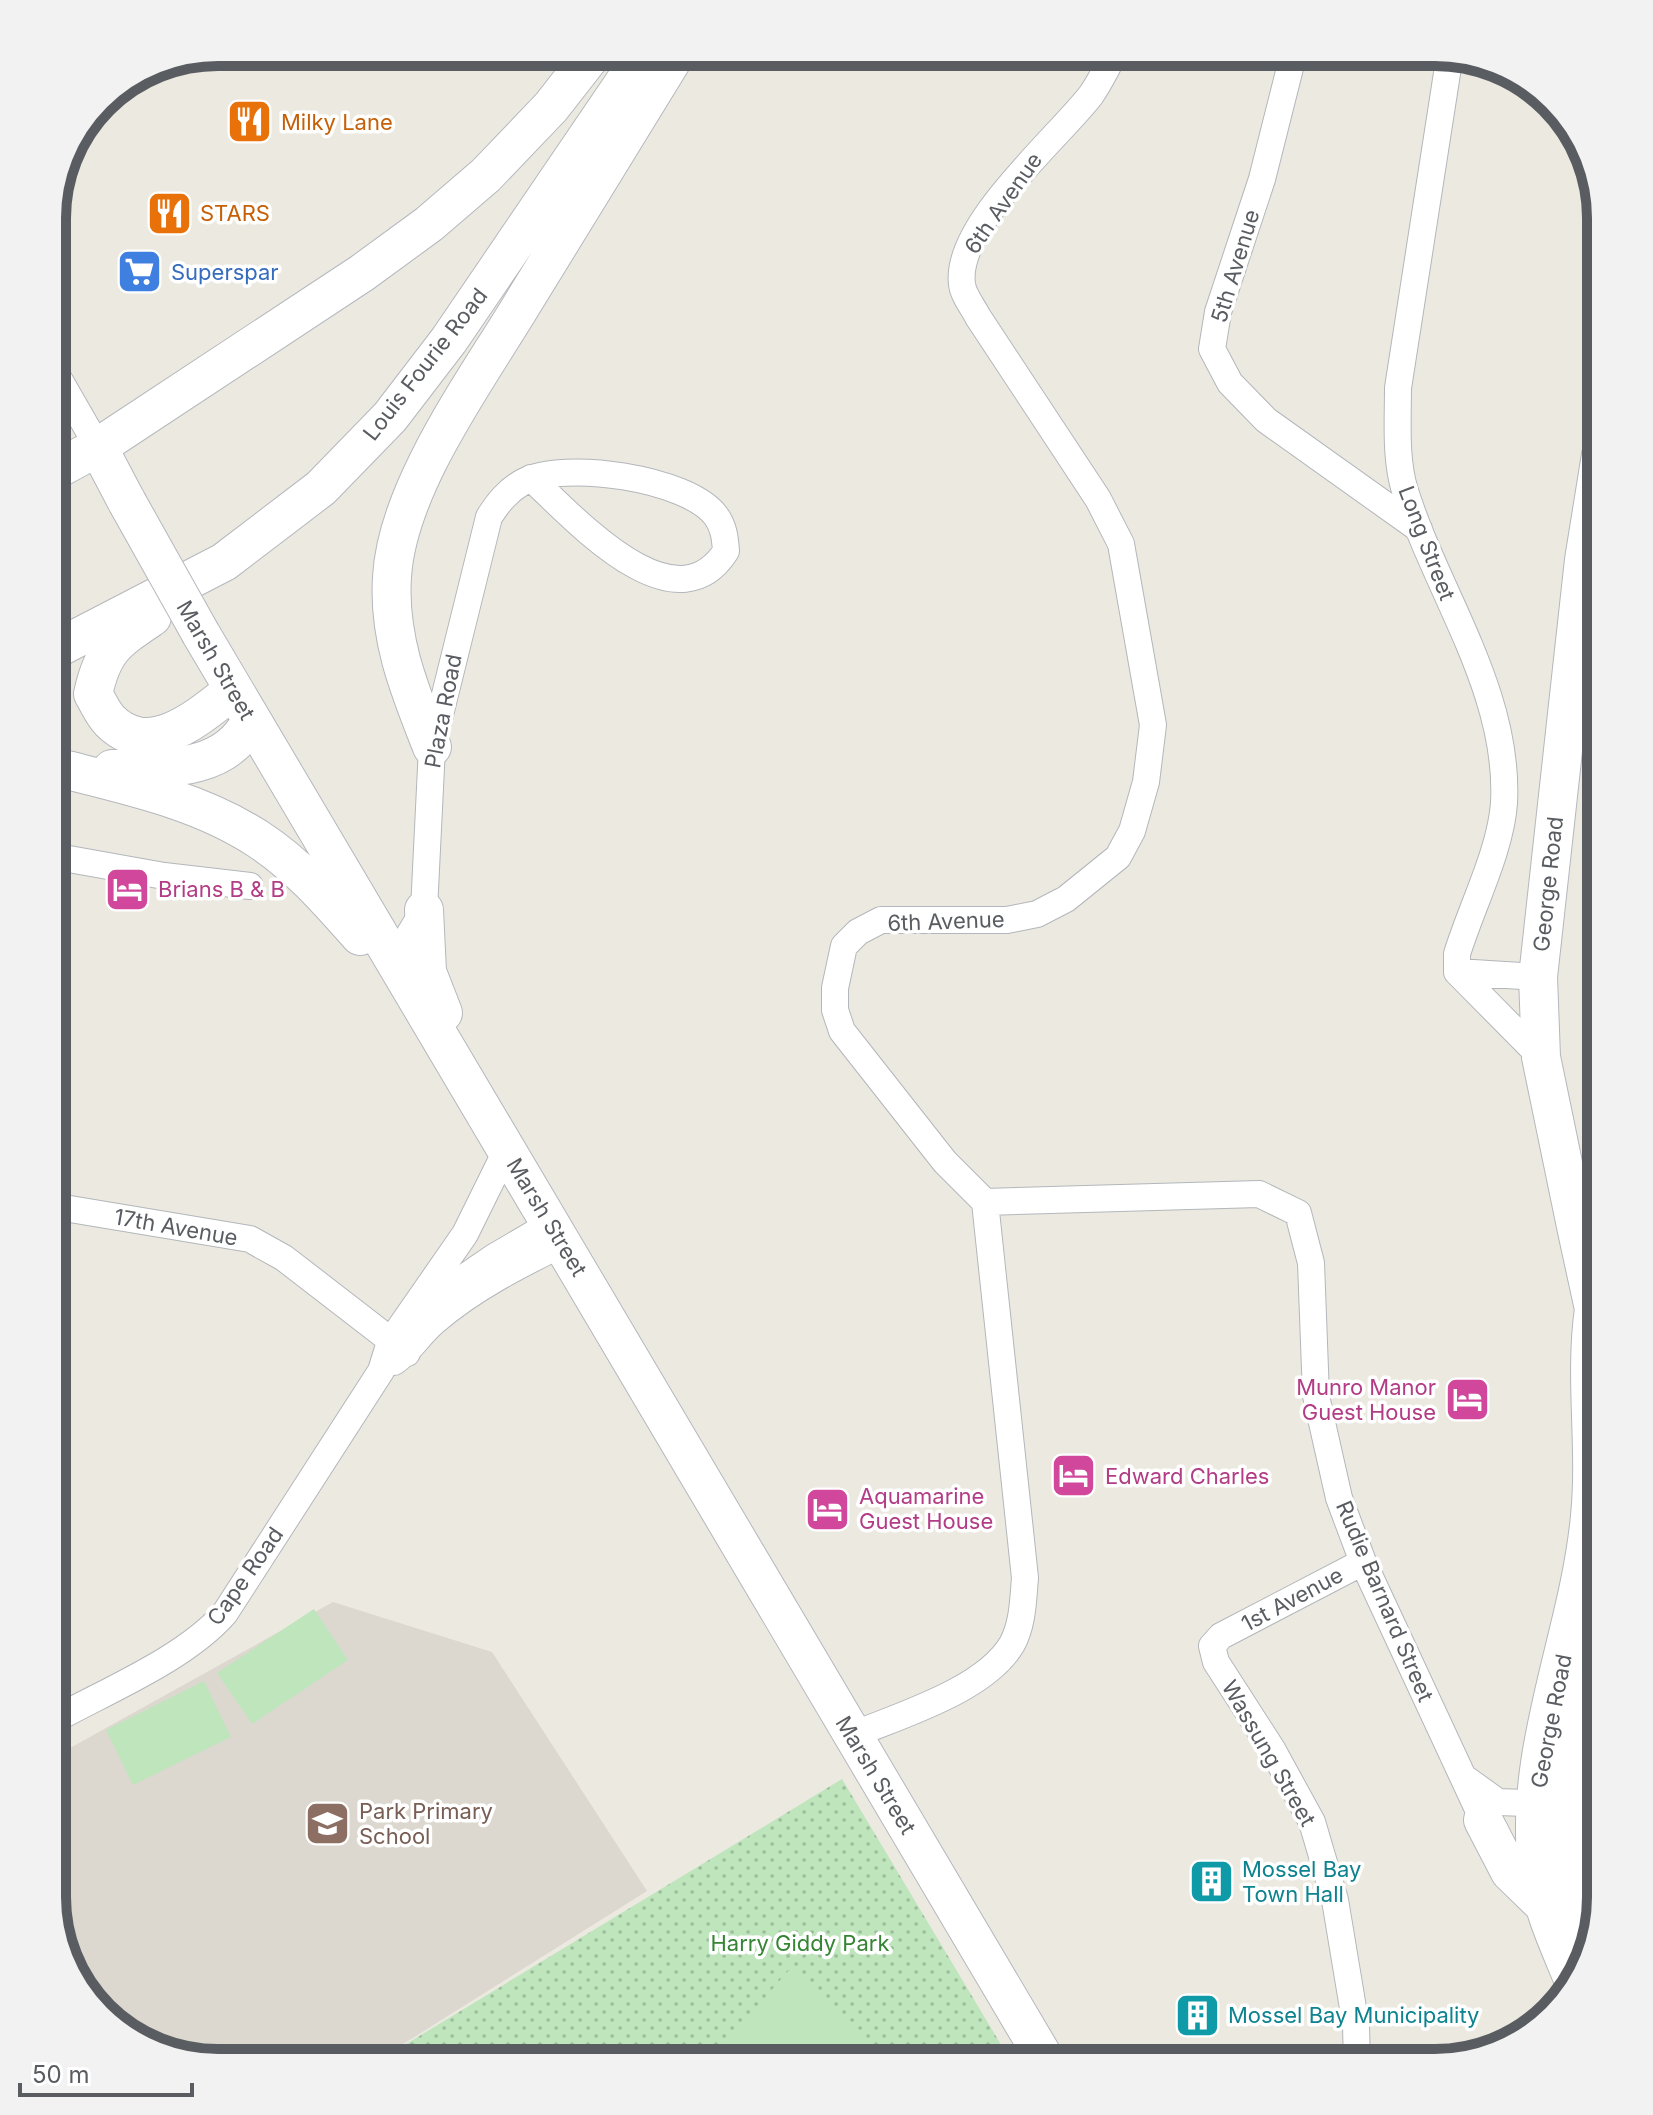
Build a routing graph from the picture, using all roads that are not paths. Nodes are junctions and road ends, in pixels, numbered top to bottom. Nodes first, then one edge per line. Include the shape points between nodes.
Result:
1 (583, 66) edge
2 (635, 66) edge
3 (668, 66) edge
4 (1107, 66) edge
5 (1290, 66) edge
6 (1448, 66) edge
7 (66, 391) edge
8 (98, 447) junction
9 (66, 464) edge
10 (531, 478) junction
11 (1419, 529) junction
12 (1587, 541) edge
13 (224, 562) junction
14 (66, 644) edge
15 (242, 706) junction
16 (432, 747) junction
17 (66, 769) edge
18 (66, 771) edge
19 (66, 858) edge
20 (250, 886) dead end
21 (424, 910) junction
22 (394, 960) junction
23 (1457, 972) junction
24 (1538, 977) junction
25 (426, 1017) junction
26 (1541, 1057) junction
27 (479, 1105) junction
28 (507, 1149) junction
29 (985, 1202) junction
30 (66, 1208) edge
31 (558, 1233) junction
32 (1587, 1267) edge
33 (414, 1312) junction
34 (398, 1348) junction
35 (1587, 1532) edge
36 (1363, 1562) junction
37 (1221, 1636) joint
38 (1587, 1682) edge
39 (66, 1713) edge
40 (853, 1735) junction
41 (1463, 1777) junction
42 (1550, 1804) junction
43 (1483, 1820) junction
44 (1551, 1850) junction
45 (1544, 1905) junction
46 (1584, 1929) edge
47 (1569, 1969) edge
48 (1039, 2049) edge
49 (1357, 2049) edge

1 - 8 street via 486,175 429,224
2 - 13 street, Louis Fourie Road via 449,340 390,417 321,488
3 - 16 street via 460,406 404,515 392,578 392,623 402,671
4 - 29 street, 6th Avenue via 1091,95 1023,166 980,228 964,259 962,285 1121,544 1153,725 1146,782 1132,831 1118,857 1096,877 1037,914 1007,920 881,920 858,932 844,946 835,988 842,1031 945,1162
5 - 11 street, 5th Avenue via 1262,179 1218,312 1212,349 1230,383 1266,420
6 - 11 street, Long Street via 1398,388 1404,488
7 - 8 street, Marsh Street
8 - 9 street
8 - 15 street, Marsh Street, bridge
10 - 10 street via 631,475 679,492 714,514 724,531 726,551 706,573 687,581 662,579 583,527
10 - 16 street, Plaza Road via 502,497 489,517
11 - 23 street, Long Street via 1489,699 1504,760 1504,806 1457,954
12 - 24 street, George Road
13 - 14 street, Louis Fourie Road
13 - 15 street via 124,637 100,662 93,694 110,722 149,737
15 - 17 street via 244,735 204,762
15 - 22 street, Marsh Street
16 - 21 street, Plaza Road
18 - 25 street via 181,802 259,839 310,880
19 - 20 street
21 - 22 street, Plaza Road
21 - 27 street via 427,972
22 - 25 street, Marsh Street
23 - 24 street
23 - 26 street
24 - 26 street, George Road
25 - 27 street, Marsh Street
26 - 32 street, George Road
27 - 28 street, Marsh Street
28 - 31 street, Marsh Street
28 - 33 street, Cape Road via 465,1234
29 - 36 street, Rudie Barnard Street via 1259,1194 1298,1213 1311,1263 1316,1396 1339,1498
29 - 40 street via 1025,1578 1022,1618 1012,1644 993,1668 937,1700
30 - 34 street, 17th Avenue via 250,1239 284,1258
31 - 33 street, Cape Road via 494,1257
31 - 34 street, Cape Road
31 - 40 street, Marsh Street
33 - 34 street, Cape Road
34 - 39 street, Cape Road via 225,1613 209,1630
35 - 42 street, George Road via 1543,1740
36 - 37 street, 1st Avenue
36 - 41 street, Rudie Barnard Street
37 - 49 street, Wassung Street via 1212,1646 1216,1662 1292,1783 1325,1861
38 - 42 street, George Road
40 - 48 street, Marsh Street
41 - 42 street, Rudie Barnard Street via 1498,1802
41 - 43 street, Rudie Barnard Street
42 - 44 street, George Road
43 - 44 street, Rudie Barnard Street via 1514,1843
43 - 45 street via 1510,1872
44 - 45 street, George Road
44 - 46 street, George Road
45 - 47 street, George Road

